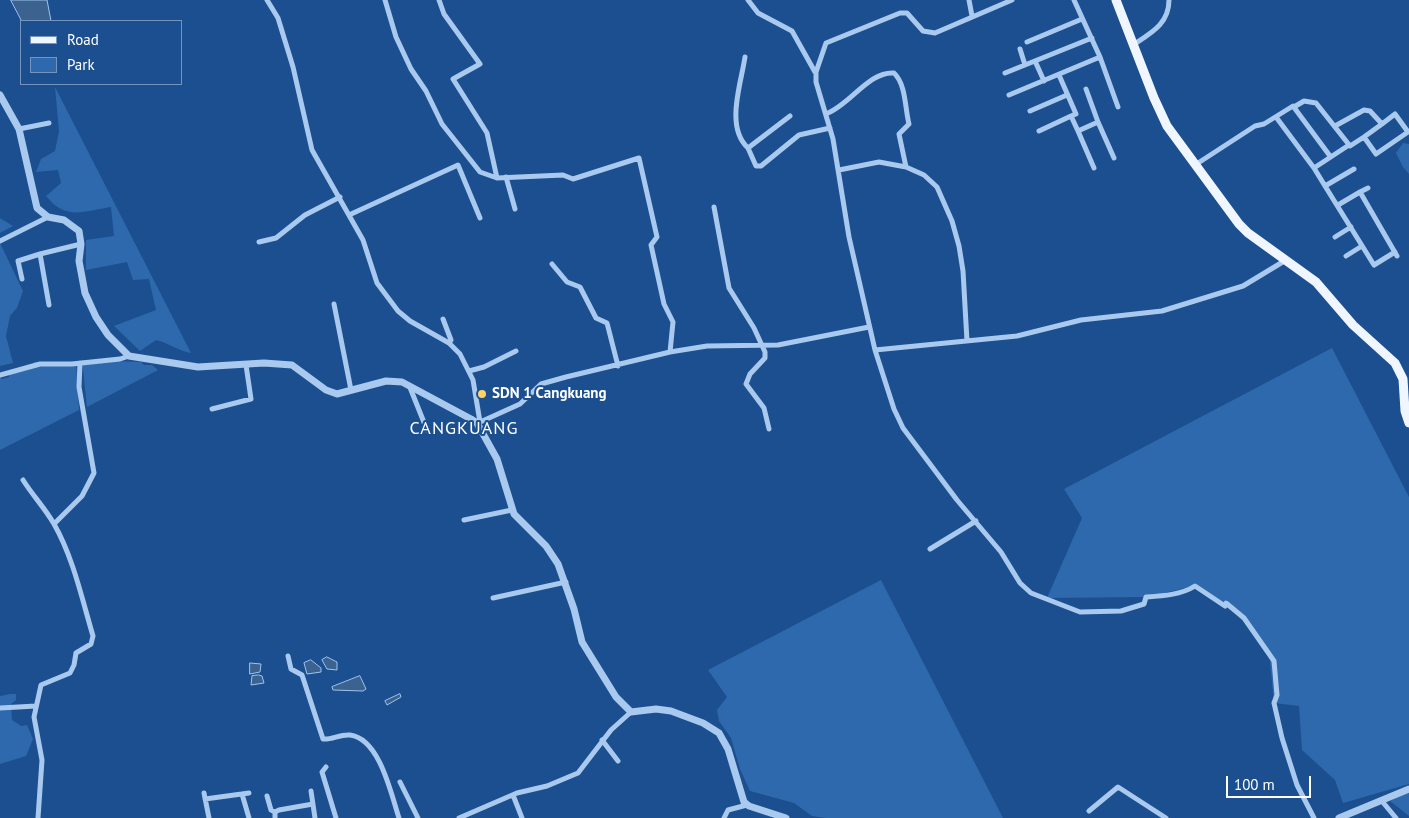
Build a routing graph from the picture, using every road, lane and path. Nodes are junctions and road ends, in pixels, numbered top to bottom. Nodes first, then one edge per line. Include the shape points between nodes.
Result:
1 (267, 0) edge
2 (386, 0) edge
3 (438, 0) edge
4 (748, 0) edge
5 (969, 0) edge
6 (1012, 0) edge
7 (1074, 0) edge
8 (1116, 0) edge
9 (1169, 0) edge
10 (972, 16) junction
11 (1082, 19) junction
12 (1092, 38) junction
13 (1027, 42) dead end
14 (1133, 45) junction
15 (1020, 49) dead end
16 (745, 57) dead end
17 (1100, 57) junction
18 (1035, 61) junction
19 (1025, 65) junction
20 (816, 72) junction
21 (1005, 74) dead end
22 (1059, 75) junction
23 (1044, 81) junction
24 (1086, 89) dead end
25 (0, 95) edge
26 (1067, 95) junction
27 (1009, 96) dead end
28 (1118, 106) dead end
29 (1294, 107) junction
30 (1030, 111) dead end
31 (826, 114) junction
32 (790, 116) dead end
33 (1071, 116) junction
34 (1276, 117) junction
35 (1098, 122) junction
36 (49, 123) dead end
37 (1382, 124) junction
38 (1335, 126) junction
39 (830, 128) junction
40 (18, 129) junction
41 (1039, 131) dead end
42 (1078, 131) junction
43 (1364, 138) junction
44 (1348, 145) junction
45 (748, 148) junction
46 (1330, 156) junction
47 (1114, 158) dead end
48 (1195, 165) junction
49 (906, 167) junction
50 (1094, 168) dead end
51 (1314, 168) junction
52 (1354, 168) dead end
53 (839, 170) junction
54 (497, 178) junction
55 (506, 178) junction
56 (1325, 186) junction
57 (1368, 188) dead end
58 (1360, 192) junction
59 (340, 197) junction
60 (1338, 205) junction
61 (714, 207) dead end
62 (514, 209) dead end
63 (349, 215) junction
64 (48, 217) junction
65 (480, 218) dead end
66 (1351, 227) junction
67 (1335, 237) dead end
68 (0, 240) edge
69 (259, 242) dead end
70 (82, 244) junction
71 (1362, 246) junction
72 (40, 254) junction
73 (1346, 256) dead end
74 (1286, 259) junction
75 (552, 264) dead end
76 (22, 280) dead end
77 (334, 304) dead end
78 (49, 305) dead end
79 (443, 319) dead end
80 (869, 327) junction
81 (967, 341) junction
82 (449, 344) junction
83 (762, 344) junction
84 (875, 350) junction
85 (516, 352) dead end
86 (670, 352) junction
87 (129, 356) junction
88 (80, 363) junction
89 (246, 365) junction
90 (618, 366) junction
91 (469, 372) junction
92 (0, 375) edge
93 (409, 384) junction
94 (351, 390) junction
95 (212, 408) dead end
96 (478, 423) junction
97 (1409, 423) edge
98 (769, 429) dead end
99 (427, 430) dead end
100 (23, 480) dead end
101 (512, 510) junction
102 (464, 520) dead end
103 (976, 521) junction
104 (54, 524) junction
105 (930, 549) dead end
106 (566, 582) junction
107 (493, 598) dead end
108 (288, 656) dead end
109 (36, 706) junction
110 (0, 708) edge
111 (632, 712) junction
112 (602, 740) junction
113 (618, 761) dead end
114 (326, 767) dead end
115 (400, 782) dead end
116 (1409, 788) edge
117 (311, 791) dead end
118 (204, 793) dead end
119 (249, 793) dead end
120 (242, 794) junction
121 (268, 796) dead end
122 (513, 796) junction
123 (205, 799) junction
124 (1381, 800) junction
125 (313, 804) junction
126 (747, 805) junction
127 (1089, 811) dead end
128 (275, 815) edge
129 (38, 818) edge
130 (209, 818) edge
131 (249, 818) edge
132 (315, 818) edge
133 (336, 818) edge
134 (399, 818) edge
135 (418, 818) edge
136 (459, 818) edge
137 (522, 818) edge
138 (724, 818) edge
139 (786, 818) edge
140 (1166, 818) edge
141 (1314, 818) edge
142 (1339, 818) edge
143 (1396, 818) edge

1 - 59 street via 278,18 293,67 312,150
2 - 54 street via 396,37 442,124 480,172
3 - 54 street via 444,14 480,64 453,79 487,133
4 - 20 street via 758,13 792,31
5 - 10 street
6 - 10 street
7 - 11 street
8 - 14 main road
9 - 14 street via 1159,27
10 - 20 street via 930,34 923,31 907,13 900,12 826,43
11 - 12 street
11 - 13 street
12 - 17 street
12 - 18 street
14 - 48 main road via 1162,116
15 - 19 street
16 - 45 street via 737,125 740,139
17 - 22 street
17 - 28 street
18 - 19 street
18 - 23 street
19 - 21 street
20 - 31 street
22 - 23 street
22 - 26 street
23 - 27 street
24 - 35 street
25 - 40 street
26 - 30 street
26 - 33 street via 1076,114
29 - 34 street
29 - 38 street via 1304,101 1316,104
29 - 46 street
31 - 39 street
31 - 49 street via 845,104 867,82 894,74 902,89 908,124 899,134
32 - 45 street
33 - 41 street
33 - 42 street
34 - 48 street via 1255,126
34 - 51 street
35 - 42 street
35 - 47 street
36 - 40 street
37 - 38 street via 1370,111 1364,110
37 - 43 street
37 - 43 street via 1395,114 1408,132 1376,154
38 - 44 street
39 - 45 street via 798,135 759,166 754,164
39 - 53 street
40 - 64 street via 36,204
42 - 50 street
43 - 44 street
44 - 46 street
46 - 51 street
48 - 74 main road via 1239,224
49 - 53 street via 879,162
49 - 81 street via 937,186 952,221 963,271
51 - 56 street
52 - 56 street
53 - 80 street via 849,237
54 - 55 street
55 - 62 street
55 - 86 street via 563,175 576,178 639,158 657,238 651,245 664,304 672,322
56 - 60 street
57 - 58 street
58 - 60 street
58 - 71 street via 1396,254 1374,264
59 - 63 street
59 - 69 street via 305,215 276,238
60 - 66 street
61 - 83 street via 729,288
63 - 65 street via 458,165
63 - 82 street via 363,240 377,283 398,311
64 - 68 street
64 - 70 street via 64,220 77,228
66 - 67 street
66 - 71 street
70 - 72 street
70 - 87 street via 79,261 85,292 108,335
71 - 73 street
72 - 76 street via 18,261
72 - 78 street
74 - 81 street via 1243,286 1162,311 1080,320 1017,336
74 - 97 main road via 1320,286 1353,325 1395,362 1403,379
75 - 90 street via 567,282 580,287 596,318 607,323
77 - 94 street
79 - 82 street via 451,340
80 - 83 street via 778,345
80 - 84 street
81 - 84 street
82 - 91 street via 460,354
83 - 86 street via 706,346
83 - 98 street via 765,358 750,374 746,384 764,408
84 - 103 street via 903,428
85 - 91 street
86 - 90 street
87 - 88 street
87 - 89 street via 198,367
88 - 92 street via 40,364
88 - 104 street via 79,387 94,473 82,496
89 - 94 street via 294,365 331,392 337,394
89 - 95 street via 250,399
90 - 96 street via 541,384 522,403
91 - 96 street
93 - 94 street via 386,381
93 - 96 street
93 - 99 street
96 - 101 street via 497,459
100 - 104 street
101 - 102 street
101 - 106 street via 546,546
103 - 105 street
103 - 141 street via 1030,593 1080,612 1121,611 1144,604 1146,597 1164,596 1195,586 1225,606 1226,603 1244,618 1274,661 1277,695 1274,703 1284,746 1297,785
104 - 109 street via 66,547 93,639 76,653 70,672 41,685
106 - 107 street
106 - 111 street via 582,642 616,697
108 - 134 street via 291,669 302,675 323,739 351,735 367,744 382,768
109 - 110 street
109 - 129 street via 34,717 42,760
111 - 112 street
111 - 126 street via 671,711 719,733 728,748 741,798
112 - 113 street
112 - 122 street via 578,773
114 - 133 street via 322,772
115 - 135 street
116 - 124 street
117 - 125 street
118 - 123 street
119 - 120 street
120 - 123 street
120 - 131 street
121 - 128 street
122 - 136 street
122 - 137 street
123 - 130 street
124 - 142 street
124 - 143 street
125 - 128 street via 283,808
125 - 132 street
126 - 138 street via 728,810
126 - 139 street
127 - 140 street via 1118,787

